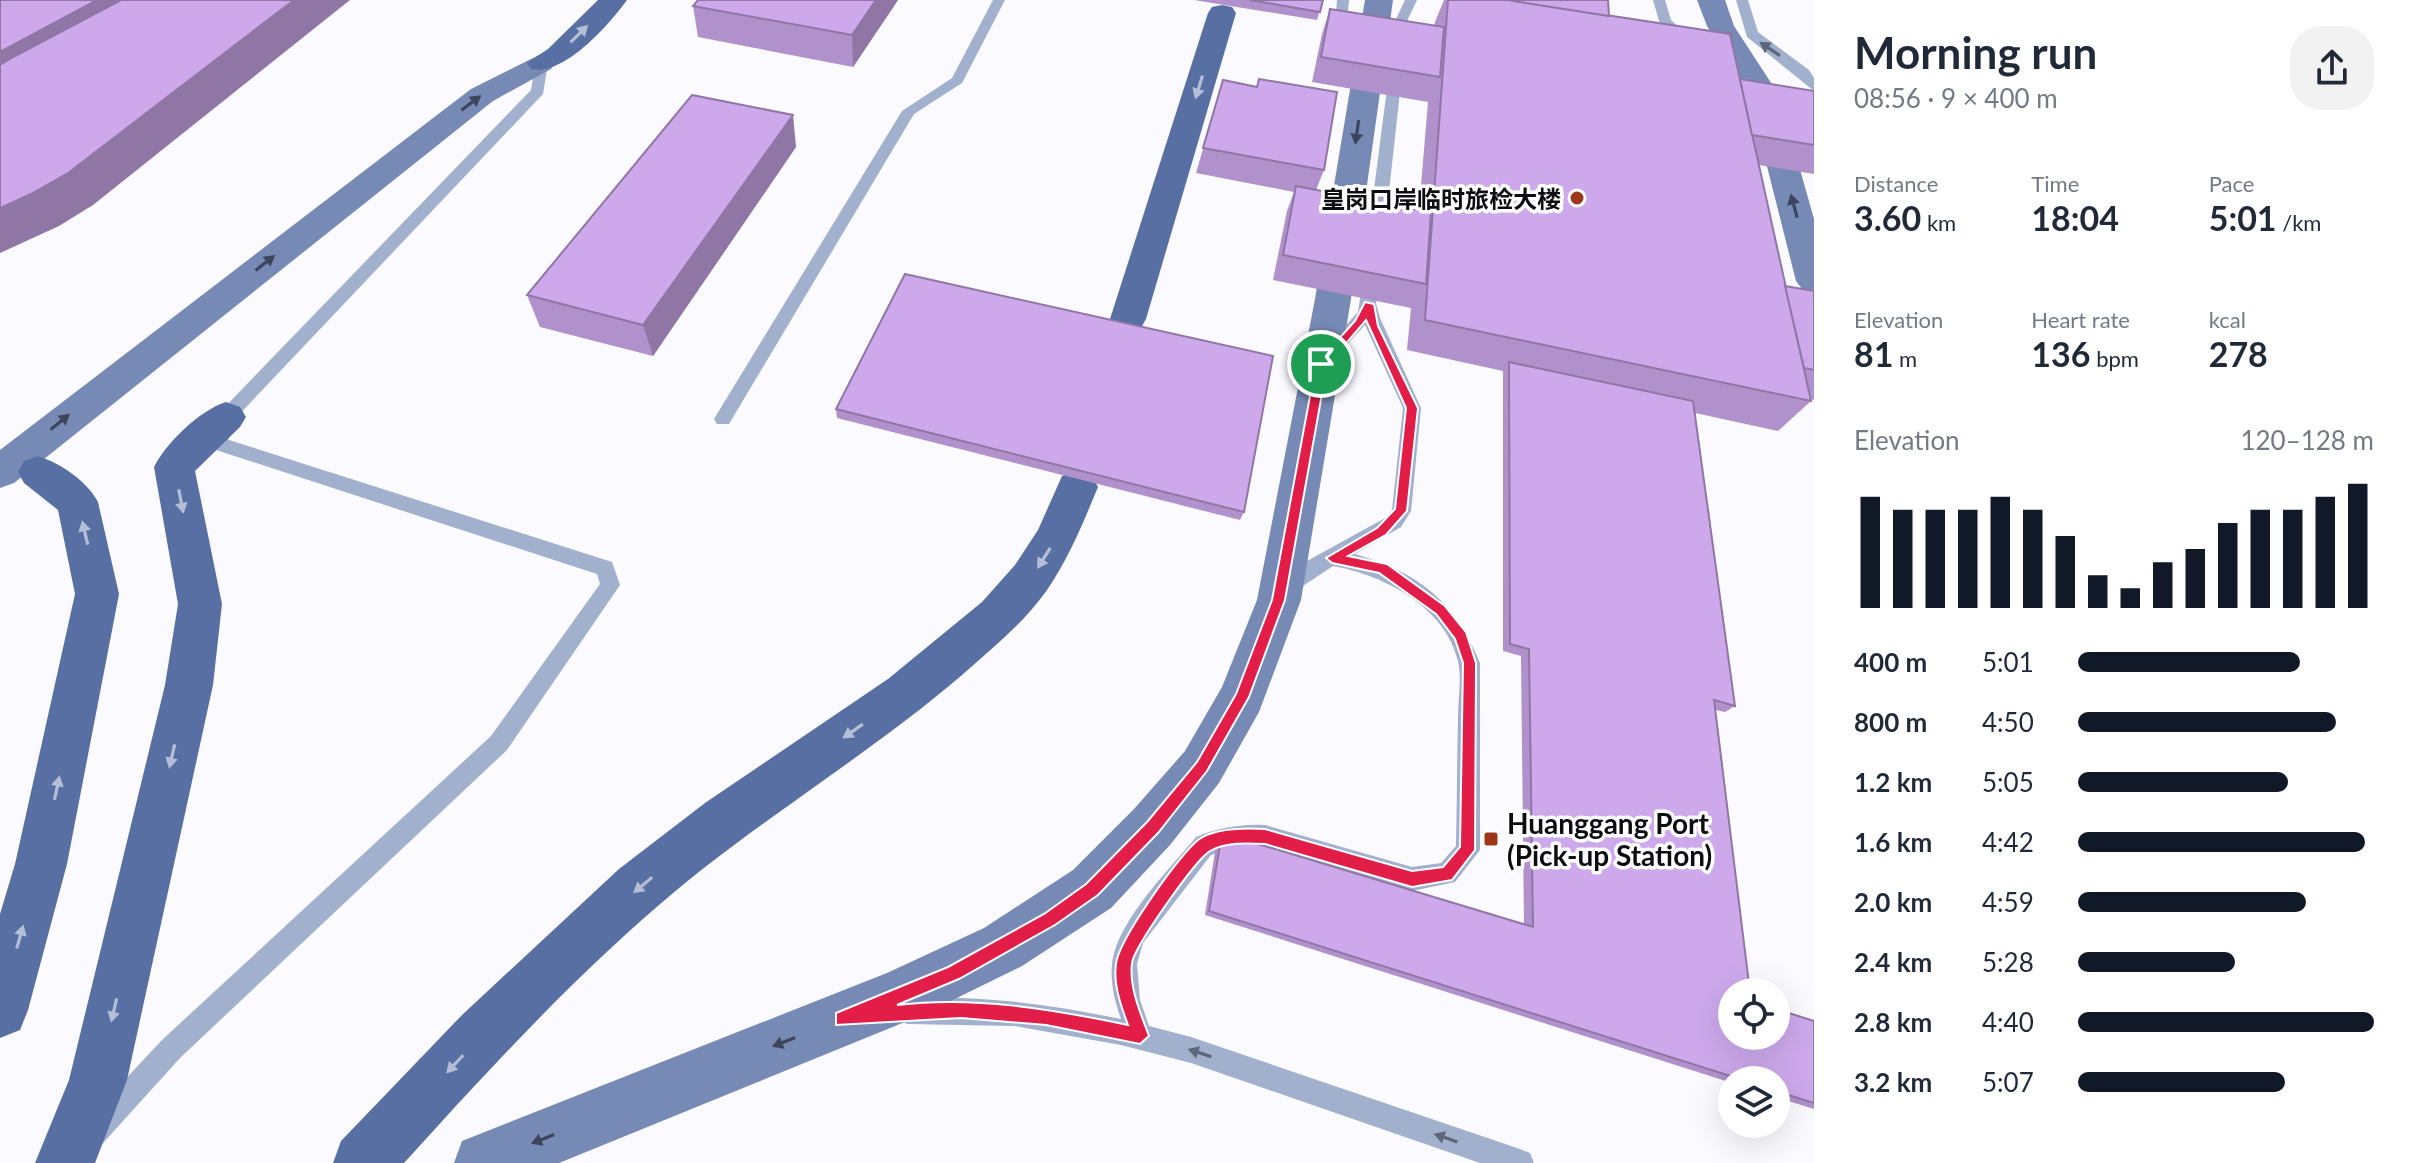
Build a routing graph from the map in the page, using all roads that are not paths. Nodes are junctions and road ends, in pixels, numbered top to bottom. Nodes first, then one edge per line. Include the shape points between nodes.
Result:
1 (613, 0) edge
2 (999, 0) edge
3 (1343, 0) edge
4 (1379, 0) edge
5 (1411, 0) edge
6 (1659, 0) edge
7 (1711, 0) edge
8 (1742, 0) edge
9 (1222, 13) dead end
10 (1369, 48) junction
11 (1704, 54) edge
12 (541, 63) junction
13 (1741, 79) edge
14 (1814, 87) edge
15 (1769, 110) junction
16 (1814, 281) edge
17 (1368, 304) junction
18 (1128, 319) dead end
19 (1321, 364) junction
20 (226, 417) junction
21 (723, 419) dead end
22 (19, 472) edge
23 (1077, 487) dead end
24 (1332, 558) junction
25 (1279, 600) junction
26 (0, 1010) edge
27 (842, 1019) junction
28 (1140, 1036) junction
29 (65, 1163) edge
30 (363, 1163) edge
31 (484, 1163) edge
32 (1520, 1163) edge

12 -> 1 main road via 558,55
2 - 21 lane via 957,80 909,111
3 - 10 lane via 1341,24
4 - 10 main road
5 - 17 lane via 1402,19
6 - 11 lane via 1670,29
7 - 15 main road via 1717,25 1751,70
14 -> 8 lane via 1804,73 1752,34
9 -> 18 main road
10 -> 19 main road
12 - 20 lane via 538,91
22 -> 12 main road via 482,95
13 - 15 lane
16 -> 15 main road
17 - 19 lane via 1359,323
17 - 24 lane via 1372,326 1412,408 1401,511 1382,532
19 - 25 main road
20 -> 29 main road via 174,467 200,604 189,685 98,1080
20 - 29 lane via 216,433 222,445 605,568 610,585 499,743 171,1049
26 -> 22 main road via 41,864 97,594 77,502
23 -> 30 main road via 1056,538 998,616 905,694 723,820 638,888 482,1035
24 - 25 lane via 1305,572
24 - 28 lane via 1382,568 1441,610 1461,637 1469,663 1468,850 1447,874 1412,879 1265,836 1242,835 1204,845 1133,936 1124,964 1127,1000
25 - 27 main road via 1253,674 1214,748 1152,827 1092,889 954,973
27 - 28 lane via 961,1010 1046,1016
27 -> 31 main road
32 -> 28 lane

